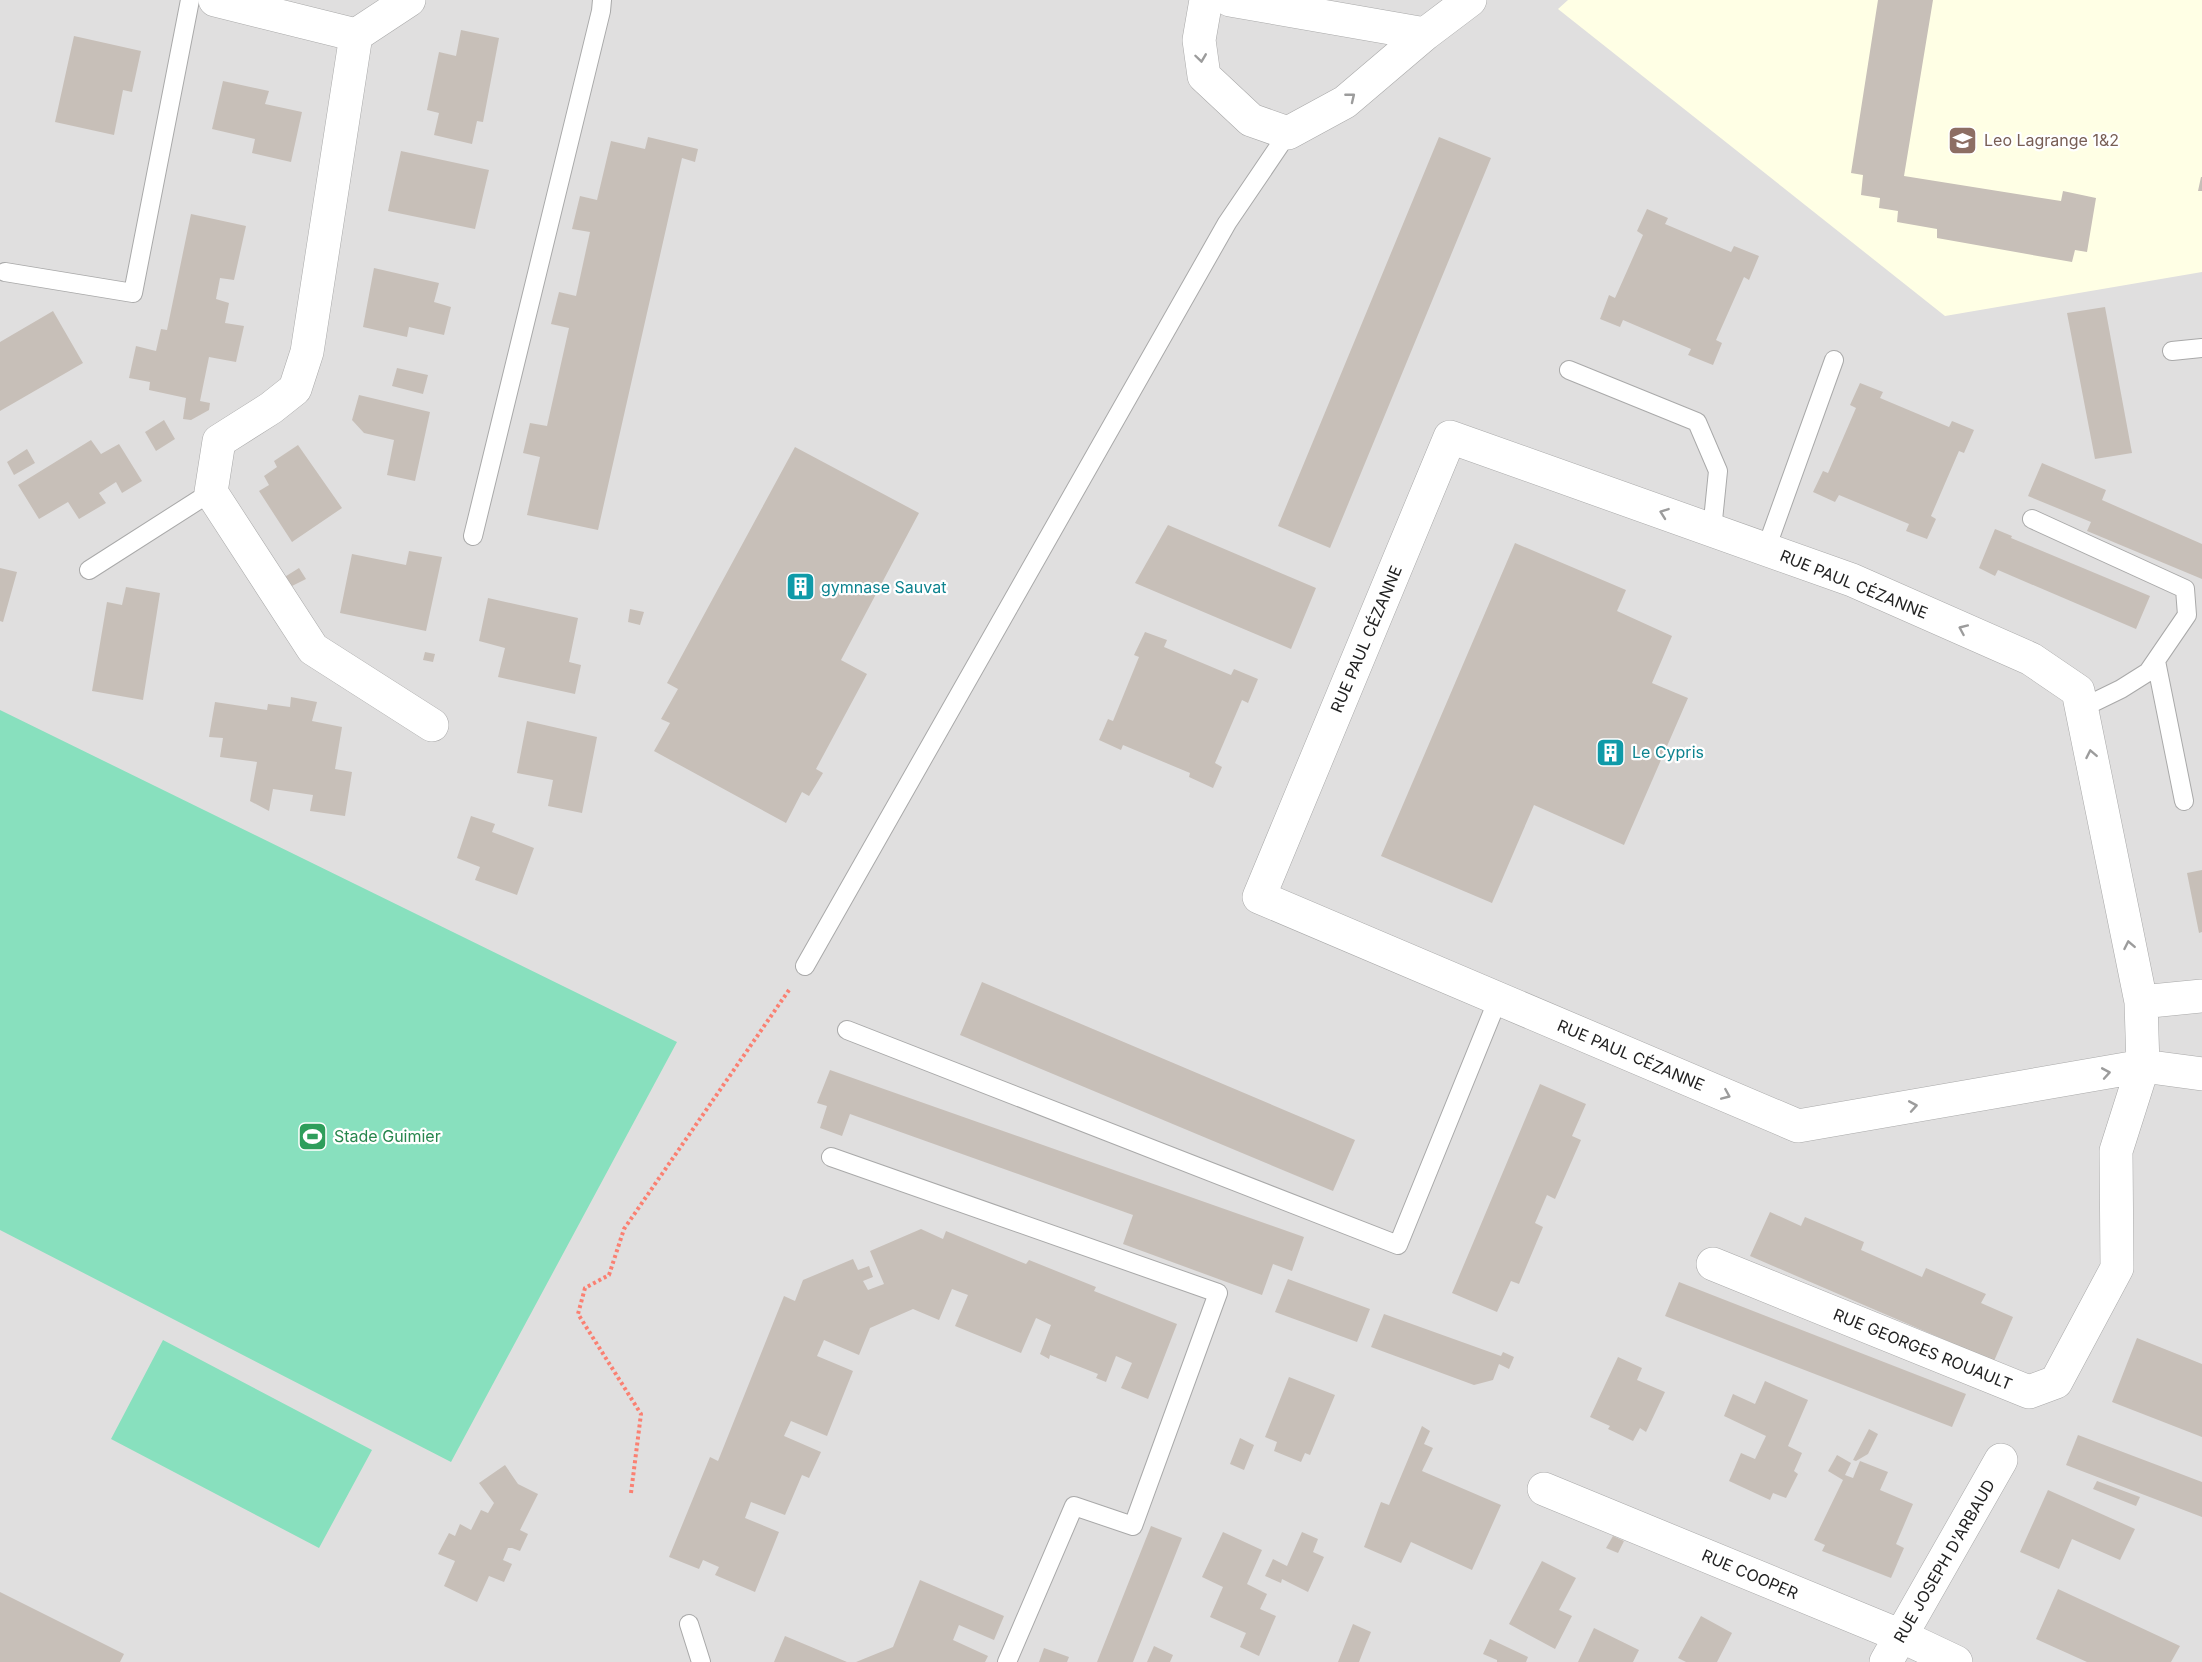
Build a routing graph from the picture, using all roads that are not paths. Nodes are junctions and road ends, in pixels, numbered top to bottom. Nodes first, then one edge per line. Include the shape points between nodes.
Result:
1 (190, 0) edge
2 (215, 0) edge
3 (409, 0) edge
4 (602, 0) edge
5 (1206, 0) edge
6 (1230, 0) edge
7 (1470, 0) edge
8 (1425, 34) junction
9 (357, 35) junction
10 (1288, 133) junction
11 (5, 272) dead end
12 (2202, 348) edge
13 (2172, 351) dead end
14 (1834, 360) dead end
15 (1569, 370) dead end
16 (211, 492) junction
17 (2032, 519) dead end
18 (1712, 530) junction
19 (473, 536) dead end
20 (1766, 549) junction
21 (89, 570) dead end
22 (2156, 661) junction
23 (2082, 708) junction
24 (432, 725) dead end
25 (2184, 801) dead end
26 (805, 966) road end
27 (2202, 996) edge
28 (1498, 999) junction
29 (2141, 1002) junction
30 (847, 1030) dead end
31 (2142, 1066) junction
32 (2202, 1074) edge
33 (831, 1157) dead end
34 (1713, 1264) dead end
35 (2001, 1460) dead end
36 (1544, 1489) dead end
37 (689, 1624) dead end
38 (1894, 1649) edge
39 (701, 1662) edge
40 (1007, 1662) edge
41 (1956, 1662) edge

1 - 11 lane via 133,293
2 - 9 street
3 - 9 street
4 - 19 lane
5 -> 10 street via 1199,40 1204,76 1251,120
6 - 8 street
7 - 8 street
10 -> 8 street via 1345,102
9 - 16 street via 307,352 295,389 219,441
10 - 26 lane via 1227,223
12 - 13 lane
14 - 20 lane
15 - 18 lane via 1697,422 1718,471
16 - 21 lane
16 - 24 street via 313,649
17 - 22 lane via 2185,589 2187,615
18 - 20 street, RUE PAUL CÉZANNE
18 -> 28 street, RUE PAUL CÉZANNE via 1450,437 1259,897
23 -> 20 street, RUE PAUL CÉZANNE via 2078,691 2031,659 1852,580
22 - 23 lane via 2148,672
22 - 25 lane
29 -> 23 street, RUE PAUL CÉZANNE
27 - 29 street
28 - 30 lane via 1398,1245
28 -> 31 street, RUE PAUL CÉZANNE via 1798,1126
29 - 31 street, RUE GEORGES ROUAULT
31 - 32 street, RUE PAUL CÉZANNE
31 - 34 street, RUE GEORGES ROUAULT via 2116,1151 2117,1268 2056,1382 2029,1392
33 - 40 lane via 1218,1293 1133,1526 1074,1506
35 - 38 street, RUE JOSEPH D'ARBAUD
36 - 38 street, RUE COOPER
37 - 39 lane
38 - 41 street, RUE COOPER

